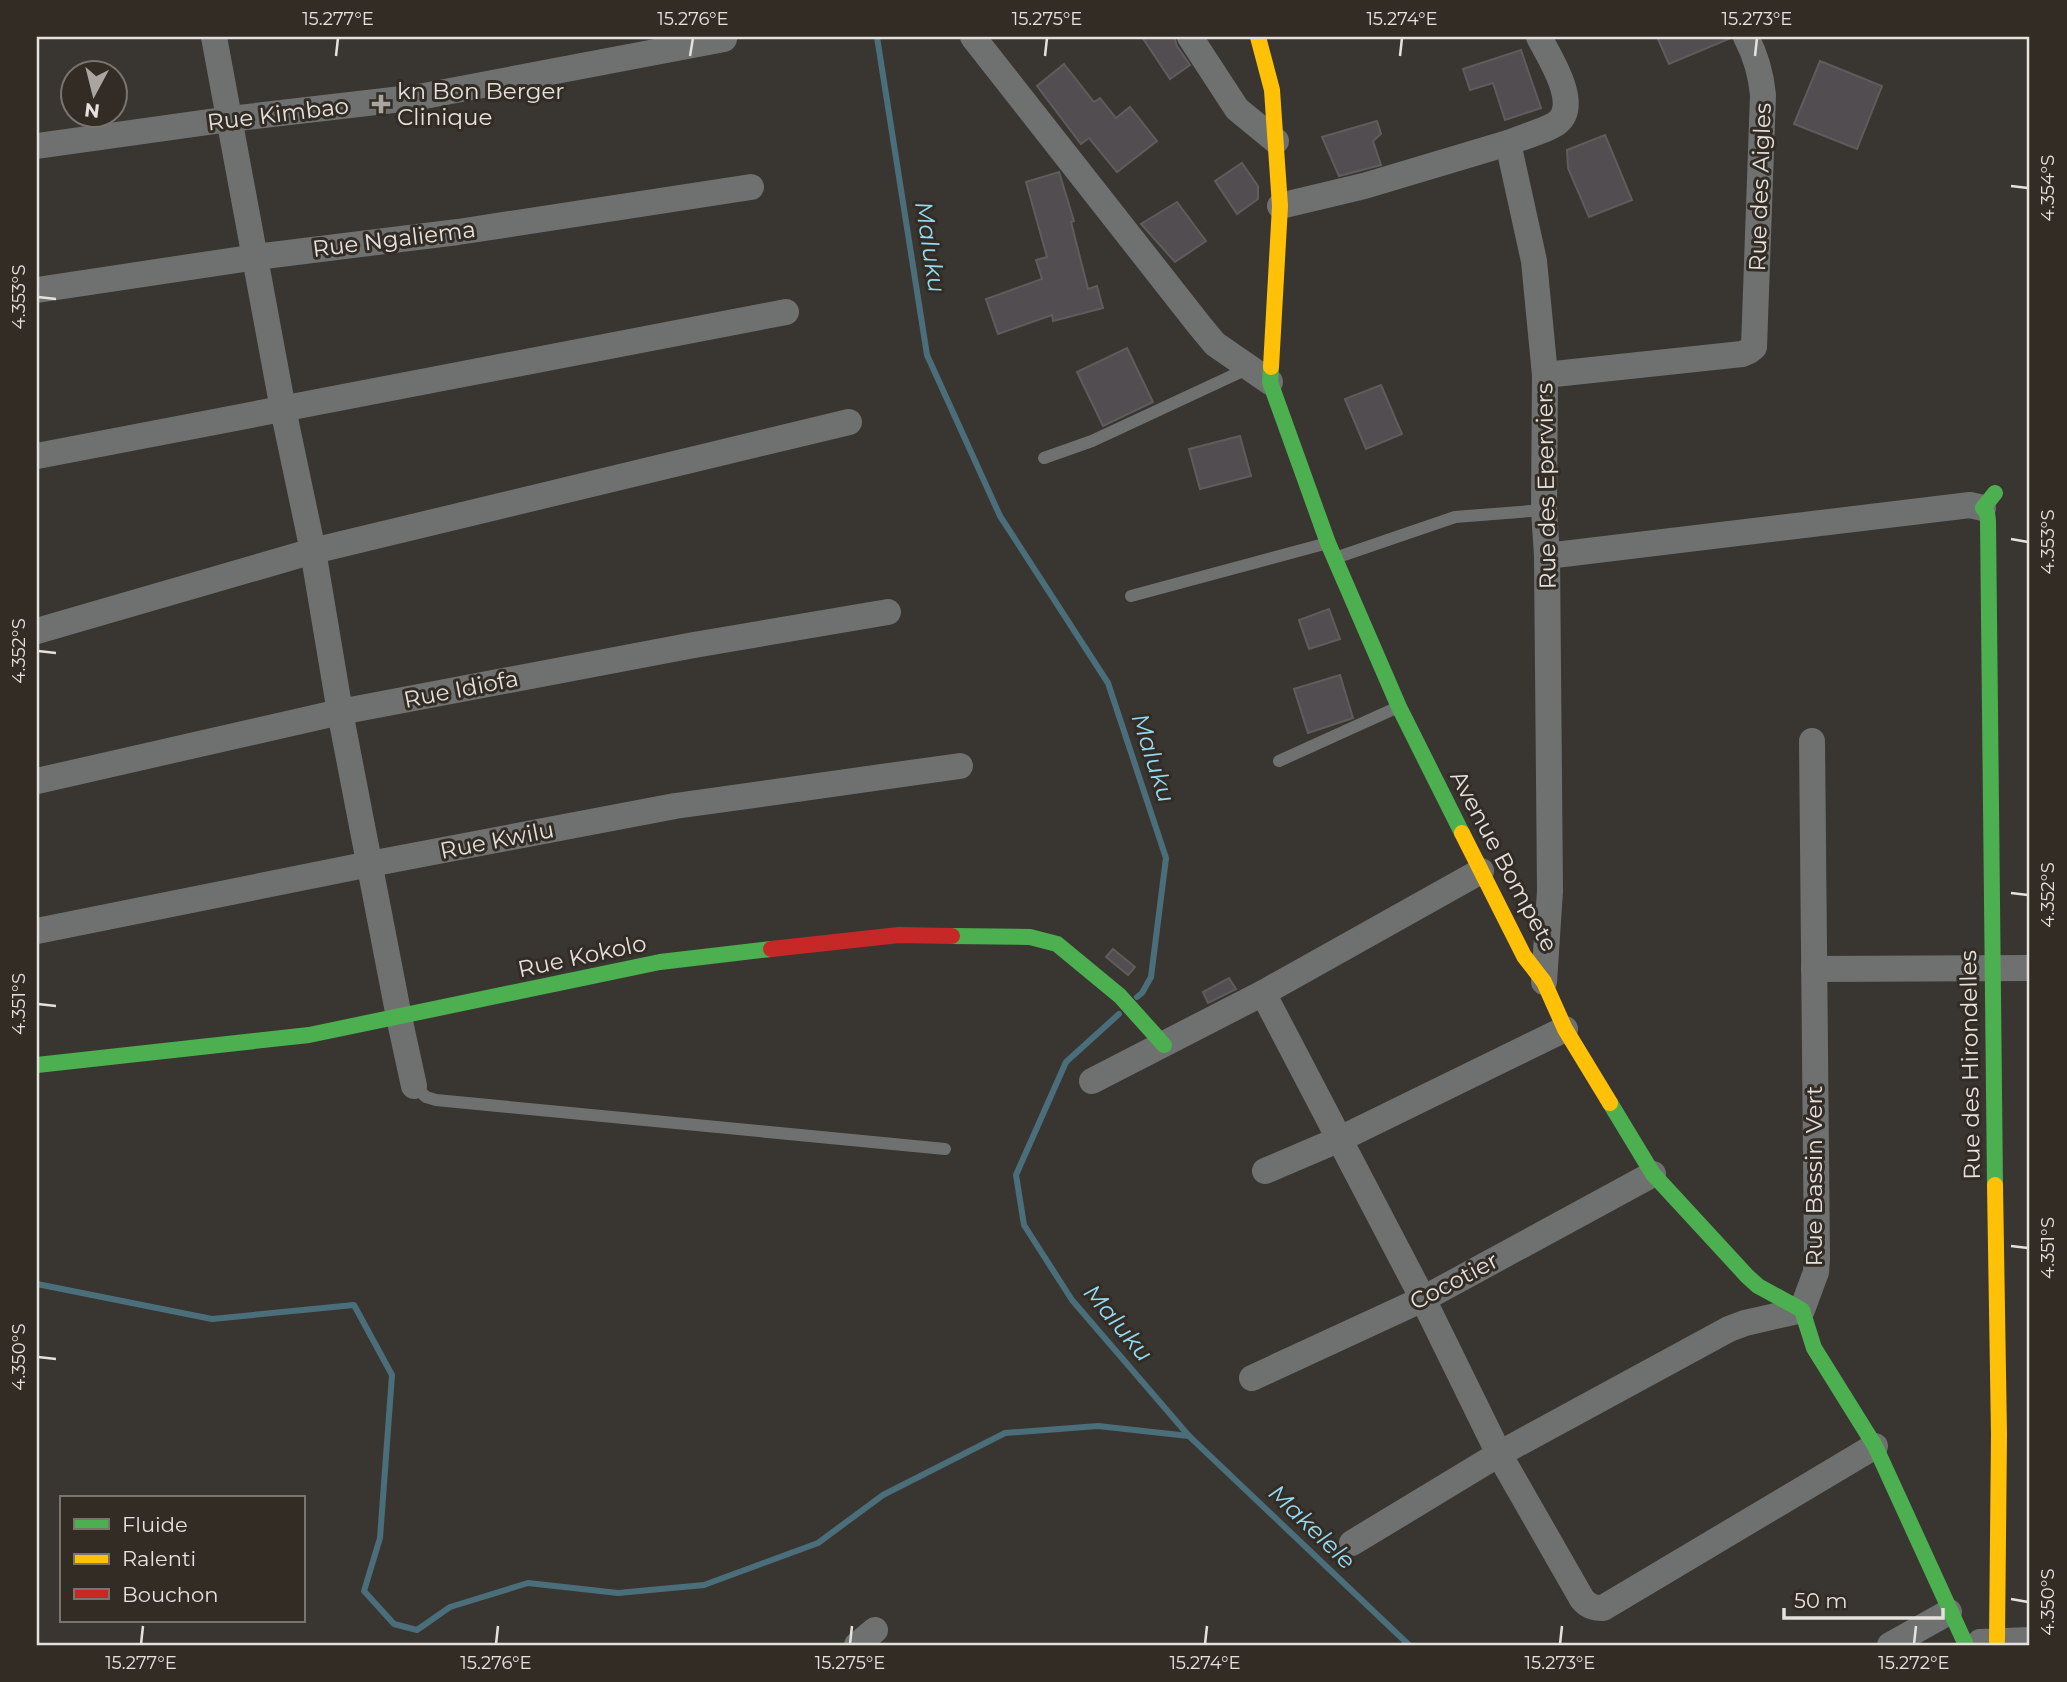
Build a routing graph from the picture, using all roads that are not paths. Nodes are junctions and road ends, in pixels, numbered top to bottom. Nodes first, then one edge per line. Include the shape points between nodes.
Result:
1 (214, 37) edge
2 (973, 37) edge
3 (1190, 37) edge
4 (1258, 37) edge
5 (1539, 37) edge
6 (1746, 37) edge
7 (724, 39) dead end
8 (230, 119) junction
9 (1276, 141) junction
10 (1508, 143) junction
11 (37, 146) edge
12 (751, 187) dead end
13 (1280, 205) junction
14 (256, 257) junction
15 (37, 290) edge
16 (786, 312) dead end
17 (1260, 375) junction
18 (1545, 375) junction
19 (283, 409) junction
20 (849, 422) dead end
21 (37, 456) edge
22 (1044, 458) dead end
23 (1989, 501) joint
24 (1544, 510) junction
25 (1328, 543) junction
26 (313, 551) junction
27 (1547, 556) junction
28 (1335, 558) junction
29 (1131, 596) dead end
30 (888, 612) dead end
31 (37, 631) edge
32 (1399, 707) junction
33 (340, 712) junction
34 (1812, 741) dead end
35 (1279, 761) dead end
36 (960, 766) dead end
37 (37, 780) edge
38 (370, 864) junction
39 (1481, 871) junction
40 (37, 931) edge
41 (1992, 967) junction
42 (1814, 968) junction
43 (2030, 968) edge
44 (1544, 982) junction
45 (1263, 993) junction
46 (399, 1017) junction
47 (1565, 1030) junction
48 (1164, 1045) junction
49 (37, 1065) edge
50 (1092, 1081) dead end
51 (414, 1086) joint
52 (1340, 1139) junction
53 (945, 1149) dead end
54 (1265, 1171) dead end
55 (1653, 1174) junction
56 (1423, 1299) junction
57 (1802, 1310) junction
58 (1252, 1378) dead end
59 (1875, 1446) junction
60 (1499, 1454) junction
61 (1352, 1543) dead end
62 (1950, 1612) junction
63 (2030, 1640) edge
64 (1997, 1641) junction
65 (1966, 1644) edge
66 (1890, 1645) edge

1 - 8 street
2 - 17 street via 1215,344
3 - 9 street via 1237,109
4 - 9 street, Avenue Bompete via 1272,90
5 - 10 street via 1563,85 1565,114 1558,123
6 - 18 street, Rue des Aigles via 1761,72 1763,95 1754,347 1742,354
7 - 8 street, Rue Kimbao via 419,97
8 - 11 street, Rue Kimbao
8 - 14 street
9 - 13 street, Avenue Bompete
10 - 13 street via 1364,186
10 - 18 street, Rue des Eperviers via 1532,252
12 - 14 street, Rue Ngaliema via 458,232
13 - 17 street, Avenue Bompete
14 - 15 street, Rue Ngaliema
14 - 19 street
16 - 19 street
17 - 22 lane
17 - 25 street, Avenue Bompete
18 - 24 street, Rue des Eperviers
19 - 21 street
19 - 26 street
20 - 26 street
23 - 27 street
23 - 41 street, Rue des Hirondelles
24 - 27 street, Rue des Eperviers
24 - 28 lane via 1455,517
25 - 28 street, Avenue Bompete
25 - 29 lane
26 - 31 street
26 - 33 street
27 - 44 street, Rue des Eperviers via 1550,891
28 - 32 street, Avenue Bompete
30 - 33 street, Rue Idiofa
32 - 35 lane
32 - 39 street, Avenue Bompete
33 - 37 street, Rue Idiofa
33 - 38 street
34 - 42 street, Rue Bassin Vert
36 - 38 street, Rue Kwilu via 694,803
38 - 40 street, Rue Kwilu
38 - 46 street
39 - 44 street, Avenue Bompete via 1524,956
39 - 45 street
41 - 42 street
41 - 43 street
41 - 64 street, Rue des Hirondelles via 1999,1434
42 - 57 street, Rue Bassin Vert via 1817,1259
44 - 47 street, Avenue Bompete
45 - 48 street
45 - 52 street
46 - 48 street, Rue Kokolo via 660,962 899,935 1017,937 1057,944 1120,996
46 - 49 street, Rue Kokolo via 309,1035
46 - 51 street
47 - 52 street
47 - 55 street, Avenue Bompete
48 - 50 street
51 - 53 lane via 436,1100
52 - 54 street
52 - 56 street
55 - 56 street, Cocotier
55 - 57 street, Avenue Bompete via 1747,1276
56 - 58 street, Cocotier
56 - 60 street
57 - 59 street via 1820,1360
57 - 60 street via 1729,1329
59 - 60 street via 1603,1608 1594,1608 1582,1599
59 - 62 street
60 - 61 street
62 - 65 street
62 - 66 street
63 - 64 street
64 - 65 street

